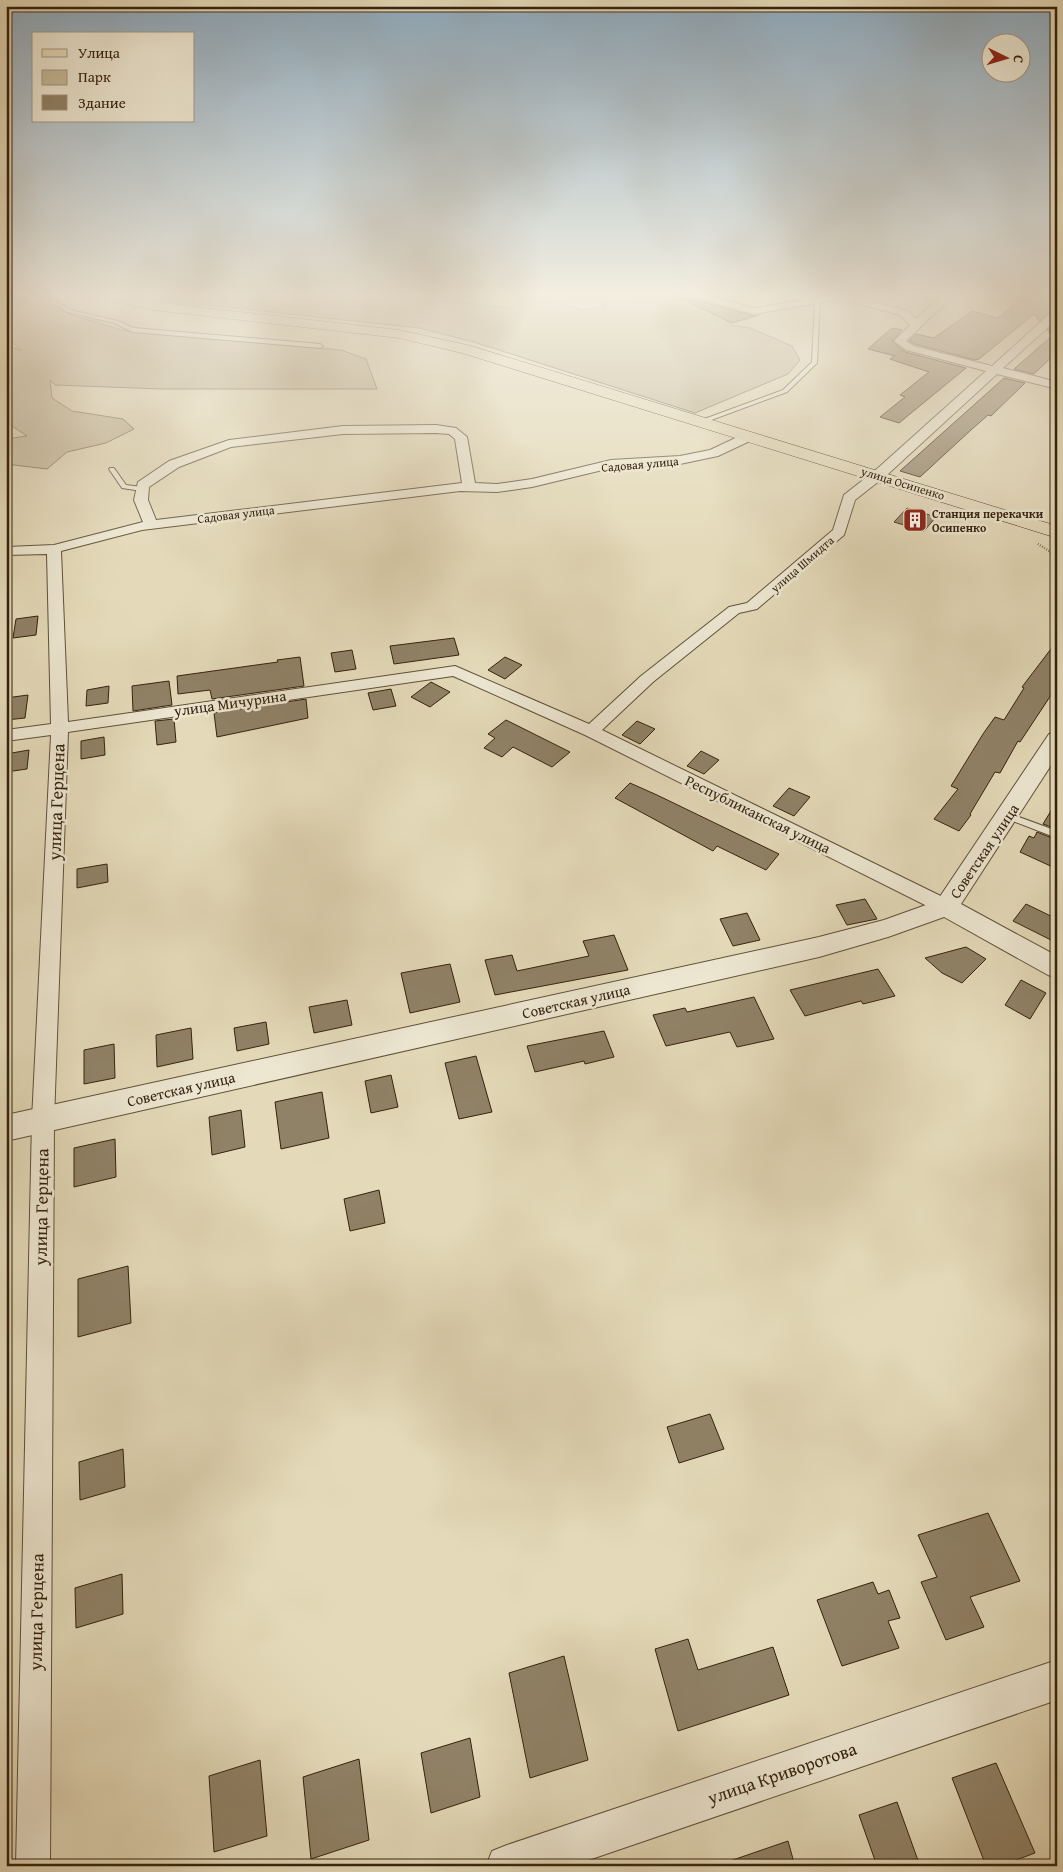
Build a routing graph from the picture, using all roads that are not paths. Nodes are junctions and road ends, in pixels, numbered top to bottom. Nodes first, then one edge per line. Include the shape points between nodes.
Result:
1 (570, 381) edge
2 (795, 381) edge
3 (982, 381) edge
4 (1039, 381) edge
5 (1057, 386) edge
6 (701, 422) junction
7 (748, 437) junction
8 (112, 469) dead end
9 (878, 475) junction
10 (469, 488) junction
11 (142, 489) junction
12 (151, 524) junction
13 (1057, 532) edge
14 (54, 548) junction
15 (6, 551) edge
16 (454, 671) joint
17 (60, 728) junction
18 (591, 732) junction
19 (6, 736) edge
20 (1057, 739) edge
21 (1008, 816) junction
22 (1057, 835) edge
23 (946, 908) junction
24 (1057, 968) edge
25 (42, 1120) junction
26 (6, 1128) edge
27 (1057, 1680) edge
28 (33, 1866) edge
29 (507, 1866) edge

1 - 6 main road, улица Осипенко
2 - 6 lane via 785,391
3 - 9 street, улица Шмидта
4 - 5 street
6 - 7 main road, улица Осипенко
7 - 9 main road, улица Осипенко
7 - 10 street, Садовая улица via 714,453 680,460 611,464 532,483
8 - 11 lane via 124,487
9 - 13 main road, улица Осипенко
9 - 18 street, улица Шмидта via 849,498 839,532 752,606 734,610 647,679
10 - 11 street via 461,437 452,430 436,429 343,430 229,444 174,464 142,485
10 - 12 street, Садовая улица
11 - 12 street via 141,500
12 - 14 street, Садовая улица
14 - 15 street, Садовая улица
14 - 17 street, улица Герцена
16 - 17 street, улица Мичурина
16 - 18 street, Республиканская улица
17 - 19 street, улица Мичурина
17 - 25 street, улица Герцена
18 - 23 street, Республиканская улица
20 - 21 street, Советская улица
21 - 22 lane
21 - 23 street, Советская улица
23 - 24 street, Республиканская улица
23 - 25 street, Советская улица via 820,947
25 - 26 street, Советская улица
25 - 28 street, улица Герцена
27 - 29 street, улица Криворотова

